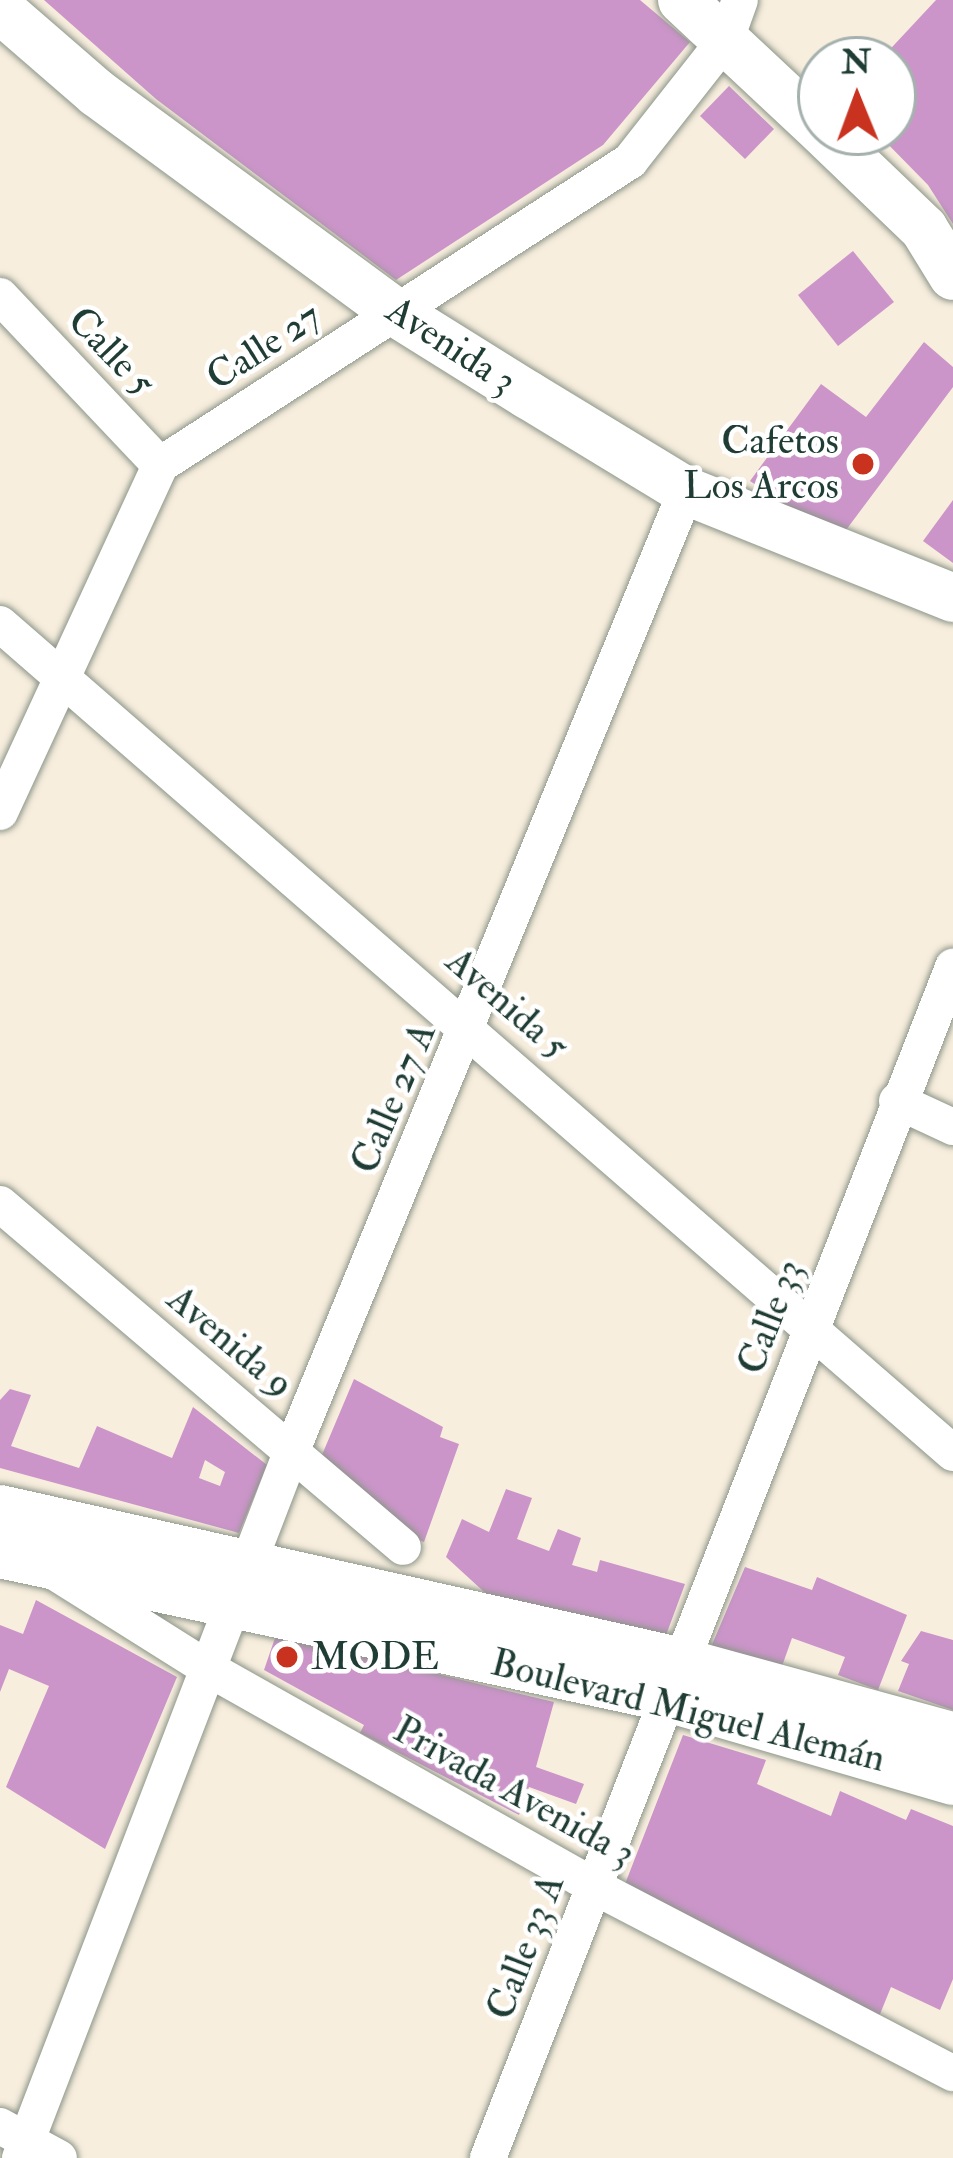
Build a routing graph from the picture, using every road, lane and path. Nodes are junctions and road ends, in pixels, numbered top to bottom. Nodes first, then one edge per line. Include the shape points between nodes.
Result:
1 (682, 0) edge
2 (0, 9) edge
3 (733, 20) edge
4 (797, 100) edge
5 (848, 156) edge
6 (953, 276) edge
7 (0, 296) edge
8 (395, 312) junction
9 (160, 465) junction
10 (686, 491) junction
11 (953, 598) edge
12 (0, 624) edge
13 (61, 675) junction
14 (0, 812) edge
15 (953, 967) edge
16 (470, 1026) junction
17 (896, 1102) junction
18 (953, 1127) edge
19 (0, 1204) edge
20 (812, 1330) junction
21 (292, 1450) junction
22 (953, 1453) edge
23 (0, 1509) edge
24 (403, 1547) dead end
25 (23, 1560) edge
26 (244, 1585) junction
27 (208, 1668) junction
28 (671, 1679) junction
29 (953, 1736) edge
30 (953, 1781) edge
31 (595, 1887) junction
32 (950, 2063) edge
33 (15, 2141) edge
34 (59, 2158) edge
35 (488, 2158) edge

1 - 3 main road
2 - 8 main road, Avenida 3 via 97,93
3 - 4 main road
3 - 8 street, Calle 27 via 630,160
5 - 6 main road via 924,230
7 - 9 street, Calle 5
8 - 9 street, Calle 27
8 - 10 main road, Avenida 3
9 - 13 street
10 - 11 main road, Avenida 3
10 - 16 street, Calle 27 A
12 - 13 street, Avenida 5
13 - 14 street
13 - 16 street, Avenida 5
15 - 17 street, Calle 33
16 - 20 street, Avenida 5
16 - 21 street, Calle 27 A
17 - 18 street
17 - 20 street, Calle 33
19 - 21 street, Avenida 9
20 - 22 street, Avenida 5
20 - 28 street, Calle 33
21 - 24 street, Avenida 9
21 - 26 street, Calle 27 A
23 - 26 main road, Boulevard Miguel Alemán
25 - 26 main road, Boulevard Miguel Alemán
25 - 27 street, Privada Avenida 3
26 - 27 street
26 - 28 main road, Boulevard Miguel Alemán
27 - 31 street, Privada Avenida 3
27 - 33 street
28 - 29 main road, Boulevard Miguel Alemán
28 - 30 main road, Boulevard Miguel Alemán
28 - 31 street, Calle 33 A
31 - 32 street, Privada Avenida 3
31 - 35 street, Calle 33 A
33 - 34 street

